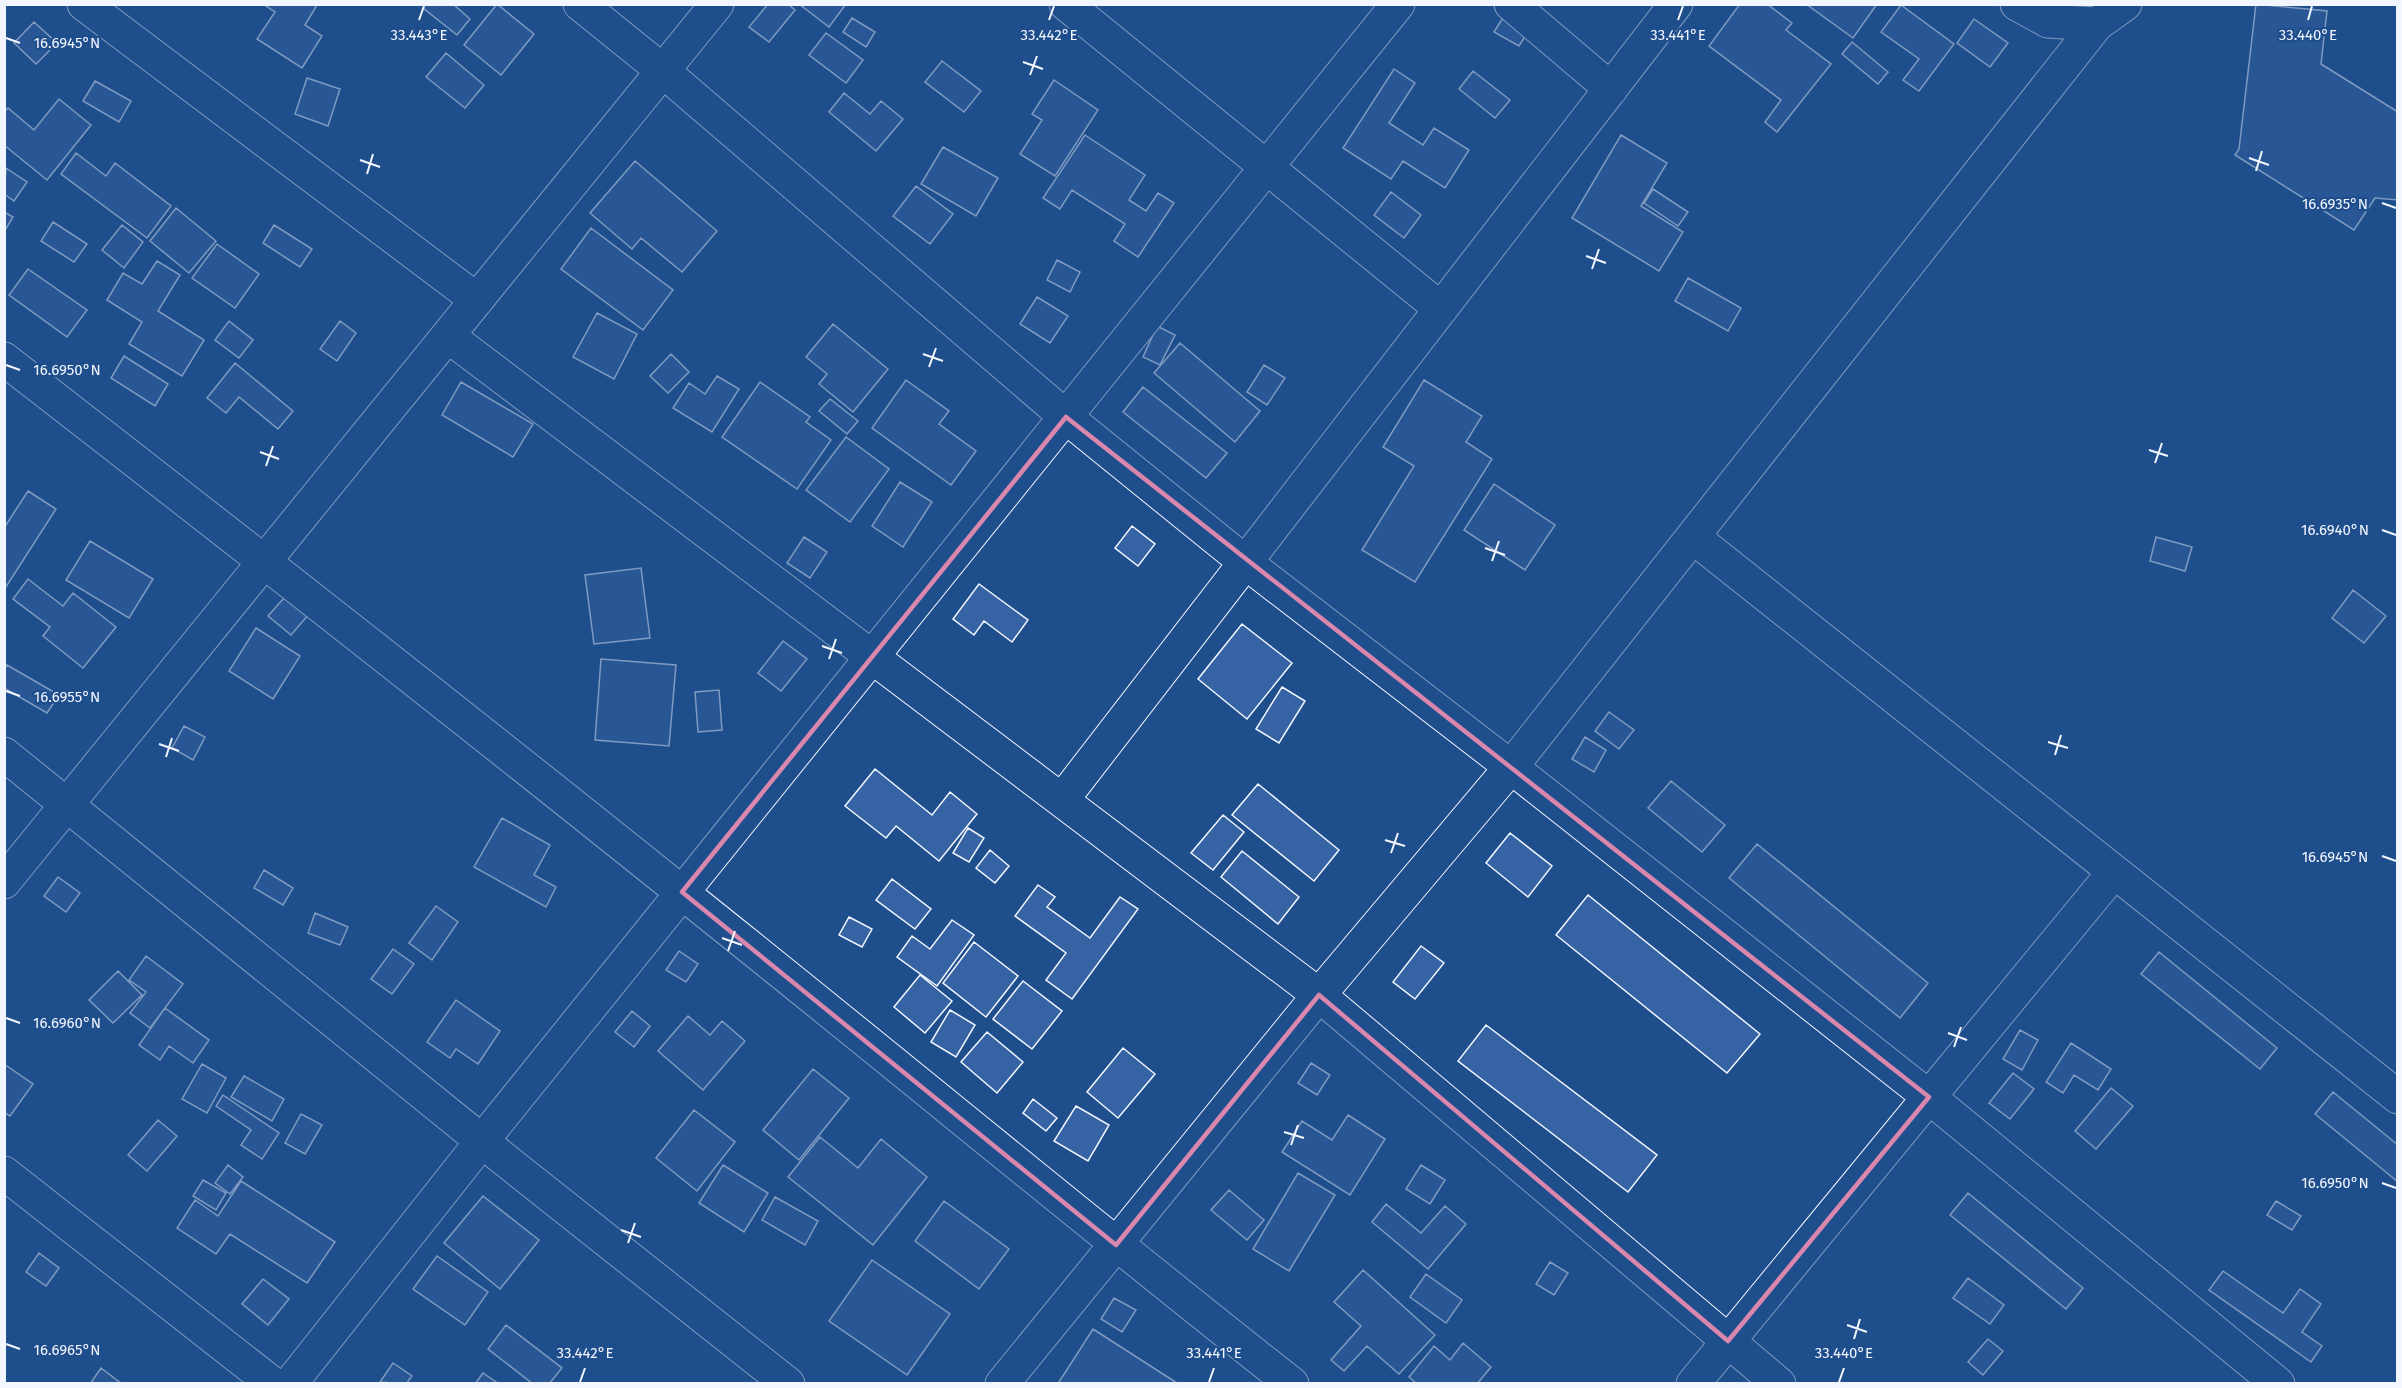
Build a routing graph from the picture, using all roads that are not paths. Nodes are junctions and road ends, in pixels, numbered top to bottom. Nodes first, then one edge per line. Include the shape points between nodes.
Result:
1 (84, 4) edge
2 (580, 4) edge
3 (717, 4) edge
4 (1066, 4) edge
5 (1398, 4) edge
6 (1510, 4) edge
7 (1676, 4) edge
8 (2018, 4) edge
9 (2125, 4) edge
10 (2097, 24) junction
11 (663, 71) junction
12 (1611, 89) junction
13 (1267, 168) junction
14 (477, 300) junction
15 (1441, 309) junction
16 (448, 336) junction
17 (4, 359) edge
18 (1066, 417) junction
19 (1693, 537) junction
20 (265, 561) junction
21 (1245, 562) junction
22 (873, 656) junction
23 (4, 754) edge
24 (1510, 767) junction
25 (1062, 800) junction
26 (68, 805) junction
27 (2114, 872) junction
28 (4, 882) edge
29 (682, 892) junction
30 (1319, 995) junction
31 (1929, 1097) junction
32 (2397, 1097) edge
33 (482, 1141) junction
34 (4, 1173) edge
35 (1116, 1245) junction
36 (1728, 1341) junction
37 (273, 1383) edge
38 (290, 1383) edge
39 (788, 1383) edge
40 (1002, 1383) edge
41 (1292, 1383) edge
42 (1693, 1383) edge
43 (1779, 1383) edge
44 (2278, 1383) edge

1 - 14 street
2 - 11 street
3 - 11 street
4 - 13 street
5 - 13 street
6 - 12 street
7 - 12 street
8 - 10 street via 2049,21
9 - 10 street
10 - 19 street
11 - 14 street
11 - 18 street
12 - 15 street
13 - 15 street
13 - 18 street
14 - 16 street
15 - 21 street
16 - 20 street
16 - 22 street
17 - 20 street
18 - 21 street
18 - 22 street
19 - 24 street
19 - 27 street
20 - 26 street
20 - 29 street
21 - 24 street
21 - 25 street
22 - 25 street
22 - 29 street
23 - 26 street
24 - 30 street
24 - 31 street
25 - 30 street
26 - 28 street
26 - 33 street
27 - 31 street
27 - 32 street
29 - 33 street
29 - 35 street
30 - 35 street
30 - 36 street
31 - 36 street
31 - 44 street
33 - 38 street
33 - 39 street
34 - 37 street
35 - 40 street
35 - 41 street
36 - 42 street
36 - 43 street

